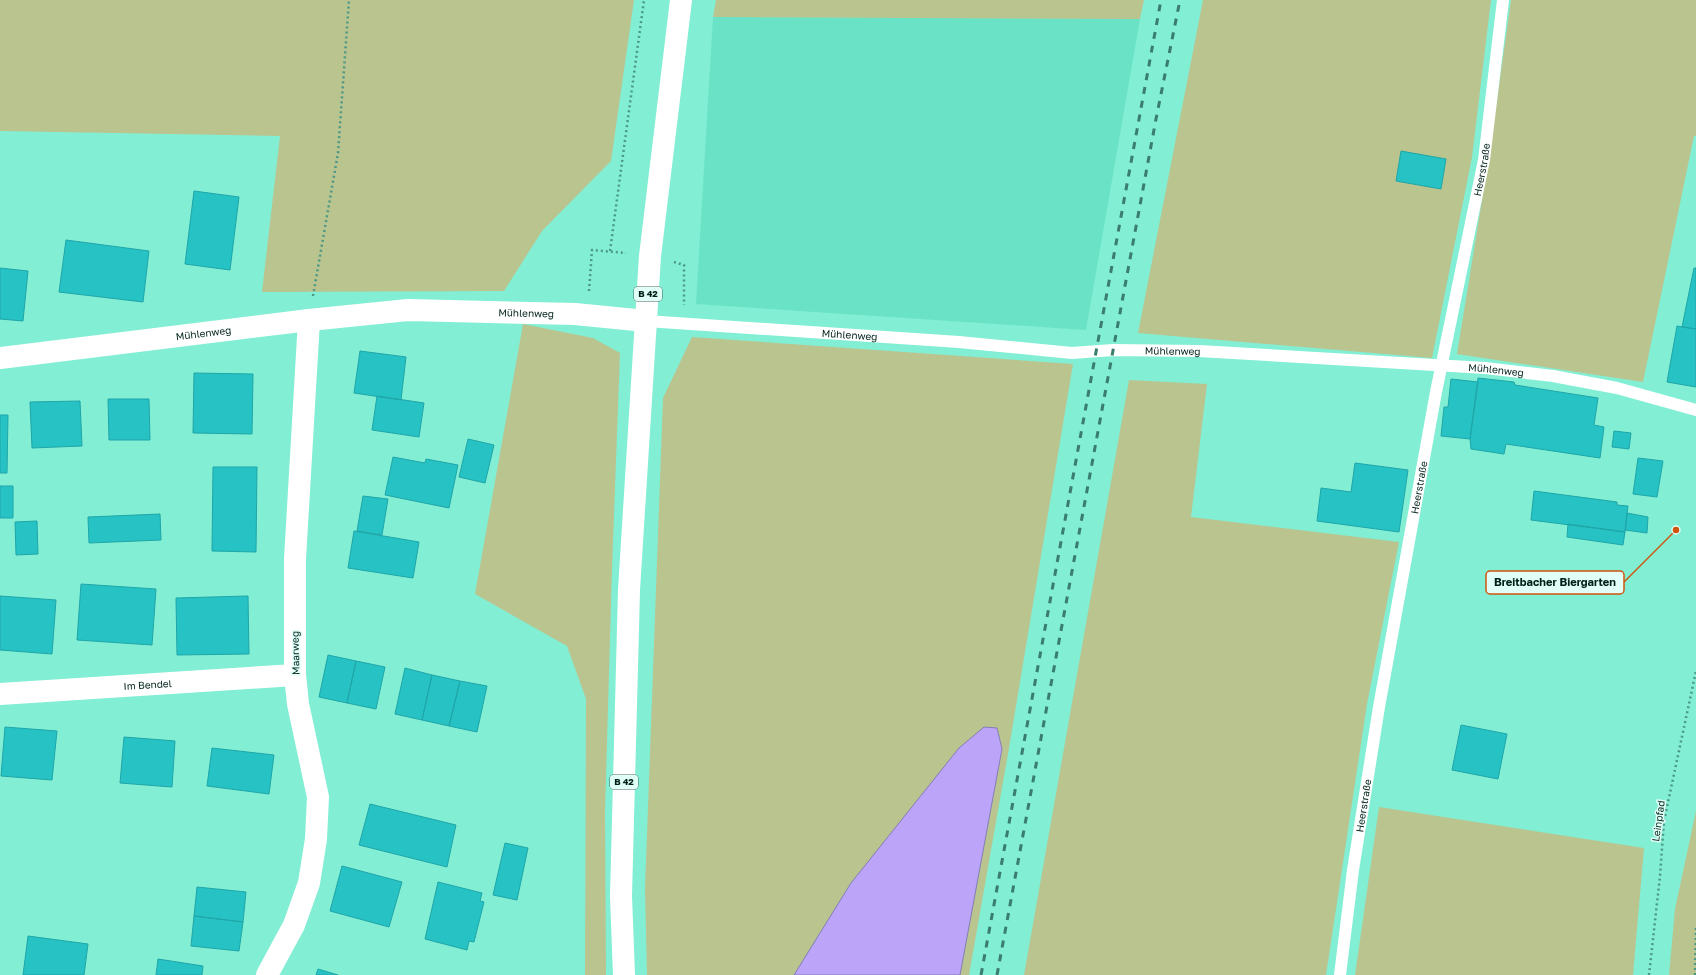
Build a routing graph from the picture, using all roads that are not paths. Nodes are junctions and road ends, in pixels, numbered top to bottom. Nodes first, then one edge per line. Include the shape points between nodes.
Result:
1 (682, 0) edge
2 (1503, 0) edge
3 (309, 320) junction
4 (646, 321) junction
5 (0, 358) edge
6 (1442, 366) junction
7 (1696, 410) edge
8 (295, 675) junction
9 (0, 694) edge
10 (267, 975) edge
11 (624, 975) edge
12 (1340, 975) edge

1 - 4 street, B 42 via 650,256
2 - 6 lane, Heerstraße via 1484,160
3 - 4 street, Mühlenweg via 408,310 587,316
3 - 5 street, Mühlenweg
3 - 8 street, Maarweg via 295,559
4 - 6 lane, Mühlenweg via 959,342 1072,353 1199,351
4 - 11 street, B 42 via 629,590 621,896
6 - 7 lane, Mühlenweg via 1485,368 1560,378 1617,388
6 - 12 lane, Heerstraße via 1379,707 1353,870
8 - 9 street, Im Bendel
8 - 10 street, Maarweg via 298,704 318,797 316,839 309,883 294,925

